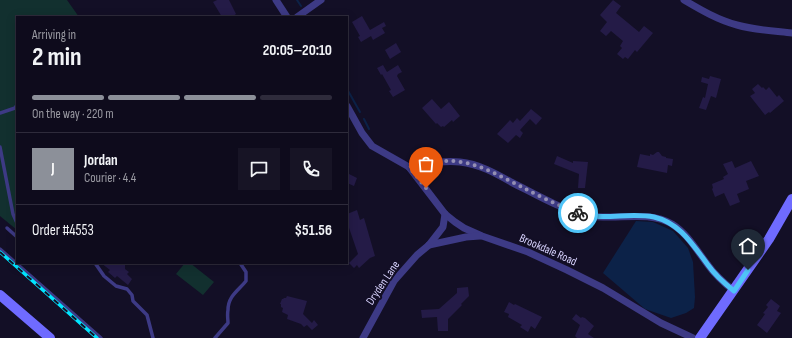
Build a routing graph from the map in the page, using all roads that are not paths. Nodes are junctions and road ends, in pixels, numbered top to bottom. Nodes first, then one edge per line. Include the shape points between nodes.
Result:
1 (276, 0) edge
2 (321, 0) edge
3 (684, 0) edge
4 (286, 16) edge
5 (298, 16) edge
6 (792, 33) edge
7 (16, 106) edge
8 (348, 108) edge
9 (0, 113) edge
10 (0, 147) edge
11 (409, 167) junction
12 (792, 199) edge
13 (445, 214) junction
14 (16, 220) edge
15 (7, 228) dead end
16 (16, 236) edge
17 (482, 236) junction
18 (429, 245) junction
19 (0, 249) edge
20 (16, 263) edge
21 (17, 264) edge
22 (96, 264) edge
23 (241, 264) edge
24 (734, 291) junction
25 (1, 299) edge
26 (50, 338) edge
27 (101, 338) edge
28 (153, 338) edge
29 (215, 338) edge
30 (363, 338) edge
31 (693, 338) edge
32 (700, 338) edge

1 - 4 street
2 - 5 street
3 - 6 street via 738,25
7 - 9 lane
8 - 11 street, Brookdale Road via 372,146
10 - 14 lane
11 - 13 street, Brookdale Road
11 - 24 street via 453,161 469,164 492,172 557,205 579,213 598,217 635,216 662,219 685,235 716,275
12 - 24 street via 769,240
13 - 17 street, Brookdale Road via 464,228
13 - 18 street, Dryden Lane via 443,227
15 - 16 lane
17 - 18 street, Dryden Lane
17 - 31 street, Brookdale Road via 528,252 560,267 603,288 660,323
18 - 30 street, Dryden Lane via 394,281
19 - 20 lane
21 - 27 lane
22 - 28 lane via 104,276 132,295 133,301 147,315
23 - 29 lane via 246,272 246,281 233,294 227,313 228,323
24 - 32 street
25 - 26 street

